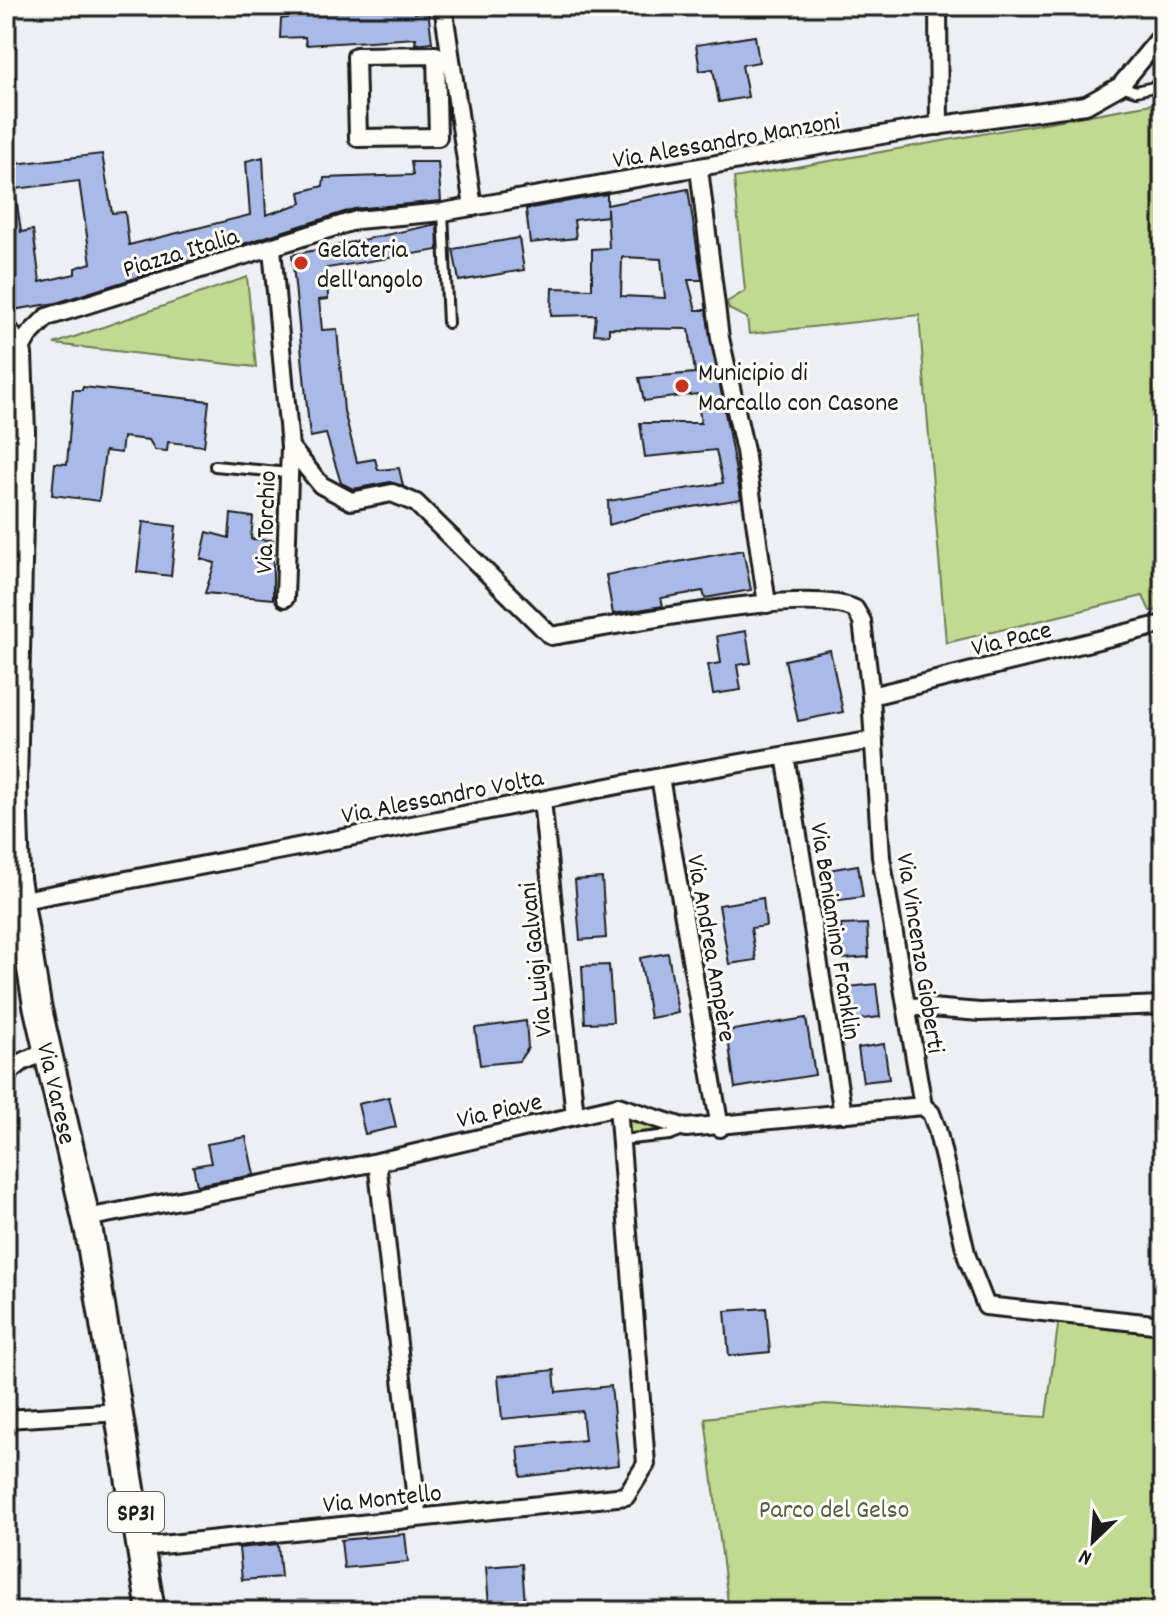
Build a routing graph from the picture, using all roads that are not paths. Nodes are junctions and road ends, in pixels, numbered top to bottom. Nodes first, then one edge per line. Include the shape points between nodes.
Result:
1 (443, 6) edge
2 (938, 6) edge
3 (1163, 34) edge
4 (436, 55) joint
5 (1163, 85) edge
6 (1120, 86) junction
7 (939, 126) junction
8 (699, 169) junction
9 (473, 207) junction
10 (443, 212) junction
11 (272, 248) junction
12 (448, 323) dead end
13 (12, 344) edge
14 (290, 447) junction
15 (215, 466) dead end
16 (290, 473) junction
17 (285, 598) dead end
18 (767, 604) junction
19 (1163, 624) edge
20 (11, 648) edge
21 (871, 696) junction
22 (874, 740) junction
23 (785, 755) junction
24 (660, 777) junction
25 (10, 785) edge
26 (542, 800) junction
27 (18, 901) junction
28 (1163, 1005) edge
29 (906, 1006) junction
30 (47, 1051) junction
31 (6, 1075) edge
32 (618, 1106) junction
33 (923, 1106) junction
34 (843, 1114) junction
35 (575, 1116) junction
36 (686, 1128) junction
37 (720, 1128) junction
38 (621, 1140) junction
39 (377, 1162) junction
40 (86, 1218) junction
41 (1163, 1325) edge
42 (121, 1412) junction
43 (6, 1419) edge
44 (418, 1517) junction
45 (142, 1547) junction
46 (151, 1611) edge

1 - 9 street
2 - 7 street
3 - 6 street, Via Alessandro Manzoni
4 - 4 street via 438,137 358,138 356,56
5 - 6 lane via 1136,91
6 - 7 street, Via Alessandro Manzoni via 1086,105
7 - 8 street, Via Alessandro Manzoni
8 - 9 street, Via Alessandro Manzoni
8 - 18 street via 720,338 745,451
9 - 10 street, Via Alessandro Manzoni
10 - 11 street, Via Alessandro Manzoni via 357,220
10 - 12 lane
11 - 13 street, Piazza Italia via 47,317
11 - 14 street, Piazza Italia
13 - 20 main road, Via Varese / SP31 via 21,432
14 - 16 street, Via Torchio
14 - 18 street via 321,485 351,501 392,493 416,503 551,636
15 - 16 lane
16 - 17 street, Via Torchio
18 - 21 street, Via Vincenzo Gioberti via 816,601 855,609 862,621
19 - 21 street, Via Pace
20 - 25 main road, Via Varese / SP31
21 - 22 street, Via Vincenzo Gioberti
22 - 23 street, Via Alessandro Volta
22 - 29 street, Via Vincenzo Gioberti via 881,857
23 - 24 street, Via Alessandro Volta
23 - 34 street, Via Beniamino Franklin
24 - 26 street, Via Alessandro Volta
24 - 37 street, Via Andrea Ampère
25 - 27 main road, Via Varese / SP31
26 - 27 street, Via Alessandro Volta
26 - 35 street, Via Luigi Galvani
27 - 30 main road, Via Varese / SP31
28 - 29 street via 980,1012
29 - 33 street, Via Vincenzo Gioberti
30 - 31 street
30 - 40 main road, Via Varese / SP31
32 - 35 street, Via Piave
32 - 36 street
32 - 38 street
33 - 34 street
33 - 41 street, Via Vincenzo Gioberti via 937,1129 967,1257 986,1306
34 - 37 street
35 - 39 street, Via Piave
36 - 37 street
36 - 38 lane
38 - 44 street, Via Montello via 646,1464 626,1496
39 - 40 street, Via Piave
39 - 44 street
40 - 42 main road, Via Varese / SP31
42 - 43 street
42 - 45 main road, Via Varese / SP31
44 - 45 street, Via Montello
45 - 46 main road, Via Varese / SP31

